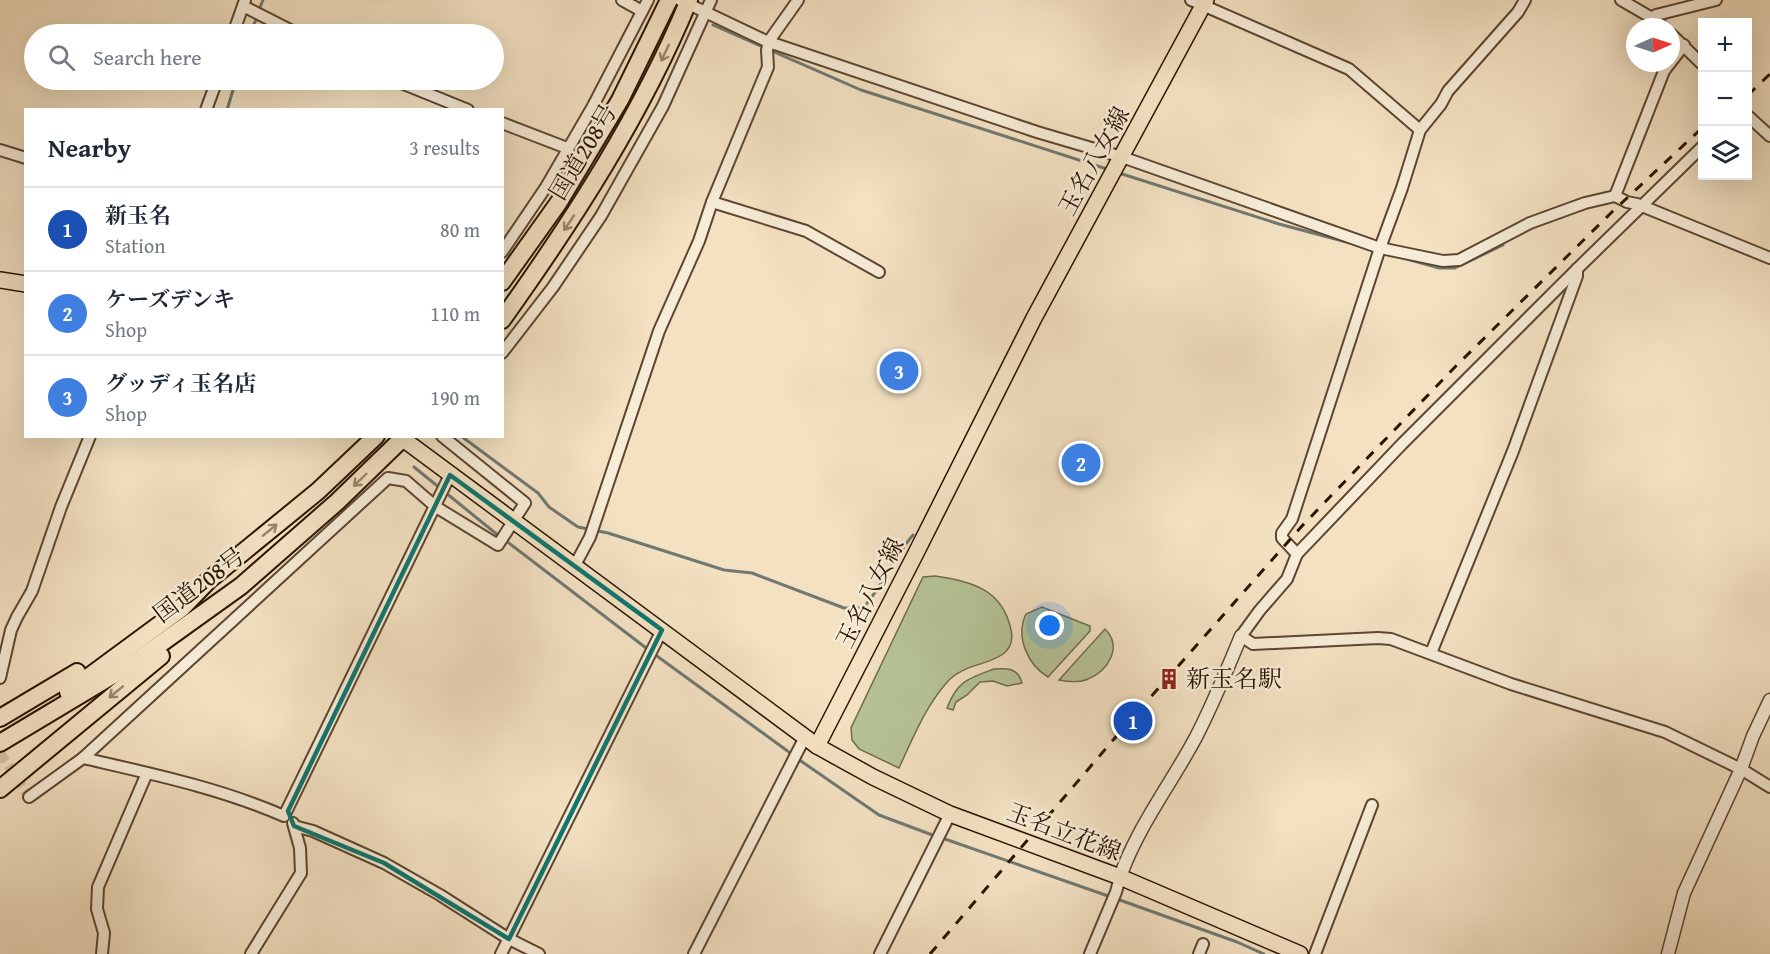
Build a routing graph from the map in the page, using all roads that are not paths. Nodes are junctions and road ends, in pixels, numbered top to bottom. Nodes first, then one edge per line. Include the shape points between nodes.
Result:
1 (622, 0) edge
2 (648, 0) edge
3 (669, 0) edge
4 (711, 0) edge
5 (798, 0) edge
6 (1525, 0) edge
7 (1621, 0) edge
8 (1716, 0) edge
9 (686, 1) edge
10 (1200, 1) edge
11 (244, 3) edge
12 (642, 11) junction
13 (705, 13) junction
14 (1652, 18) joint
15 (237, 24) edge
16 (281, 24) edge
17 (769, 41) junction
18 (1680, 42) edge
19 (1684, 45) junction
20 (1680, 51) edge
21 (1698, 60) edge
22 (1664, 72) edge
23 (213, 90) edge
24 (419, 90) edge
25 (207, 108) edge
26 (463, 108) edge
27 (1752, 120) edge
28 (504, 124) edge
29 (1420, 130) junction
30 (1770, 136) edge
31 (567, 148) junction
32 (0, 150) edge
33 (1698, 151) edge
34 (24, 157) edge
35 (1122, 157) junction
36 (1616, 196) junction
37 (712, 202) junction
38 (1641, 206) junction
39 (1380, 248) junction
40 (504, 249) edge
41 (1770, 258) edge
42 (1577, 269) junction
43 (879, 272) dead end
44 (504, 279) edge
45 (0, 280) edge
46 (24, 284) edge
47 (504, 317) edge
48 (504, 350) edge
49 (89, 438) edge
50 (374, 438) edge
51 (401, 438) edge
52 (403, 438) edge
53 (444, 438) edge
54 (450, 475) junction
55 (436, 507) junction
56 (514, 520) junction
57 (1298, 554) junction
58 (574, 567) junction
59 (209, 580) junction
60 (241, 586) junction
61 (662, 630) junction
62 (1241, 636) junction
63 (3, 648) edge
64 (1431, 653) junction
65 (0, 678) edge
66 (1770, 700) edge
67 (0, 717) edge
68 (0, 743) edge
69 (807, 745) junction
70 (83, 758) junction
71 (1741, 770) junction
72 (147, 773) junction
73 (1770, 787) edge
74 (0, 789) edge
75 (29, 797) dead end
76 (1372, 805) dead end
77 (288, 811) junction
78 (950, 814) junction
79 (294, 826) junction
80 (1120, 877) junction
81 (509, 939) junction
82 (102, 954) edge
83 (251, 954) edge
84 (501, 954) edge
85 (539, 954) edge
86 (694, 954) edge
87 (880, 954) edge
88 (1089, 954) edge
89 (1300, 954) edge
90 (1315, 954) edge
91 (1668, 954) edge

1 - 12 street
2 - 12 street
3 - 44 highway, 国道208号 via 620,100 559,202
4 - 13 street
5 - 17 street
6 - 29 street
7 - 14 street
8 - 14 street
9 - 13 street
9 -> 47 highway, 国道208号 via 637,109 589,192
10 - 29 street via 1349,69
10 - 35 main road, 玉名八女線
11 - 15 street
11 - 16 street
12 - 31 street
13 - 17 street
13 - 48 street via 663,106 601,216
17 - 35 street
17 - 37 street via 768,67
18 - 19 street
19 - 20 street
19 - 21 street
22 - 36 street
23 - 25 street
24 - 26 street
27 - 30 street
28 - 31 street
29 - 39 street
31 - 40 street
32 - 34 street
33 - 38 street
35 - 39 street
35 - 69 main road, 玉名八女線 via 1034,318 915,555
36 - 38 street
36 - 39 street via 1530,223 1459,260 1443,261
37 - 43 street via 806,231
37 - 58 street via 659,332 590,537
38 - 41 street
38 - 42 street
39 - 57 street via 1292,519 1282,533 1282,538
42 - 57 street
42 - 64 street via 1513,451
45 - 46 main road
49 - 63 street via 32,591
59 -> 50 highway, 国道208号 via 318,491
51 -> 60 highway, 国道208号 via 337,502
52 - 54 main road
53 - 56 street via 525,503
54 - 55 street
54 - 56 main road
55 - 56 street via 498,545
55 - 70 street via 406,481 388,478
55 - 77 street
56 - 58 main road
57 - 62 street via 1287,579
58 - 61 main road
59 - 67 highway via 108,652
59 - 68 highway, 国道208号 via 182,608
60 - 68 highway, 国道208号 via 135,662
60 -> 74 highway
61 - 69 main road
61 - 81 street
62 - 64 street via 1253,644 1391,639
62 - 80 street via 1196,738 1128,855
63 - 65 street
64 - 71 street via 1511,684 1665,732
66 - 71 street
69 - 78 main road, 玉名立花線
69 - 86 street via 792,763
70 - 72 street
70 - 75 street
71 - 73 street
71 - 91 street via 1684,893
72 - 77 street via 207,787 284,816
72 - 82 street via 98,887 97,909 105,933
76 - 90 street
77 - 79 street
78 - 80 main road, 玉名立花線
78 - 87 street
79 - 81 street via 384,863
79 - 83 street via 301,873
80 - 88 street
80 - 89 main road, 玉名立花線
81 - 84 street
81 - 85 street

